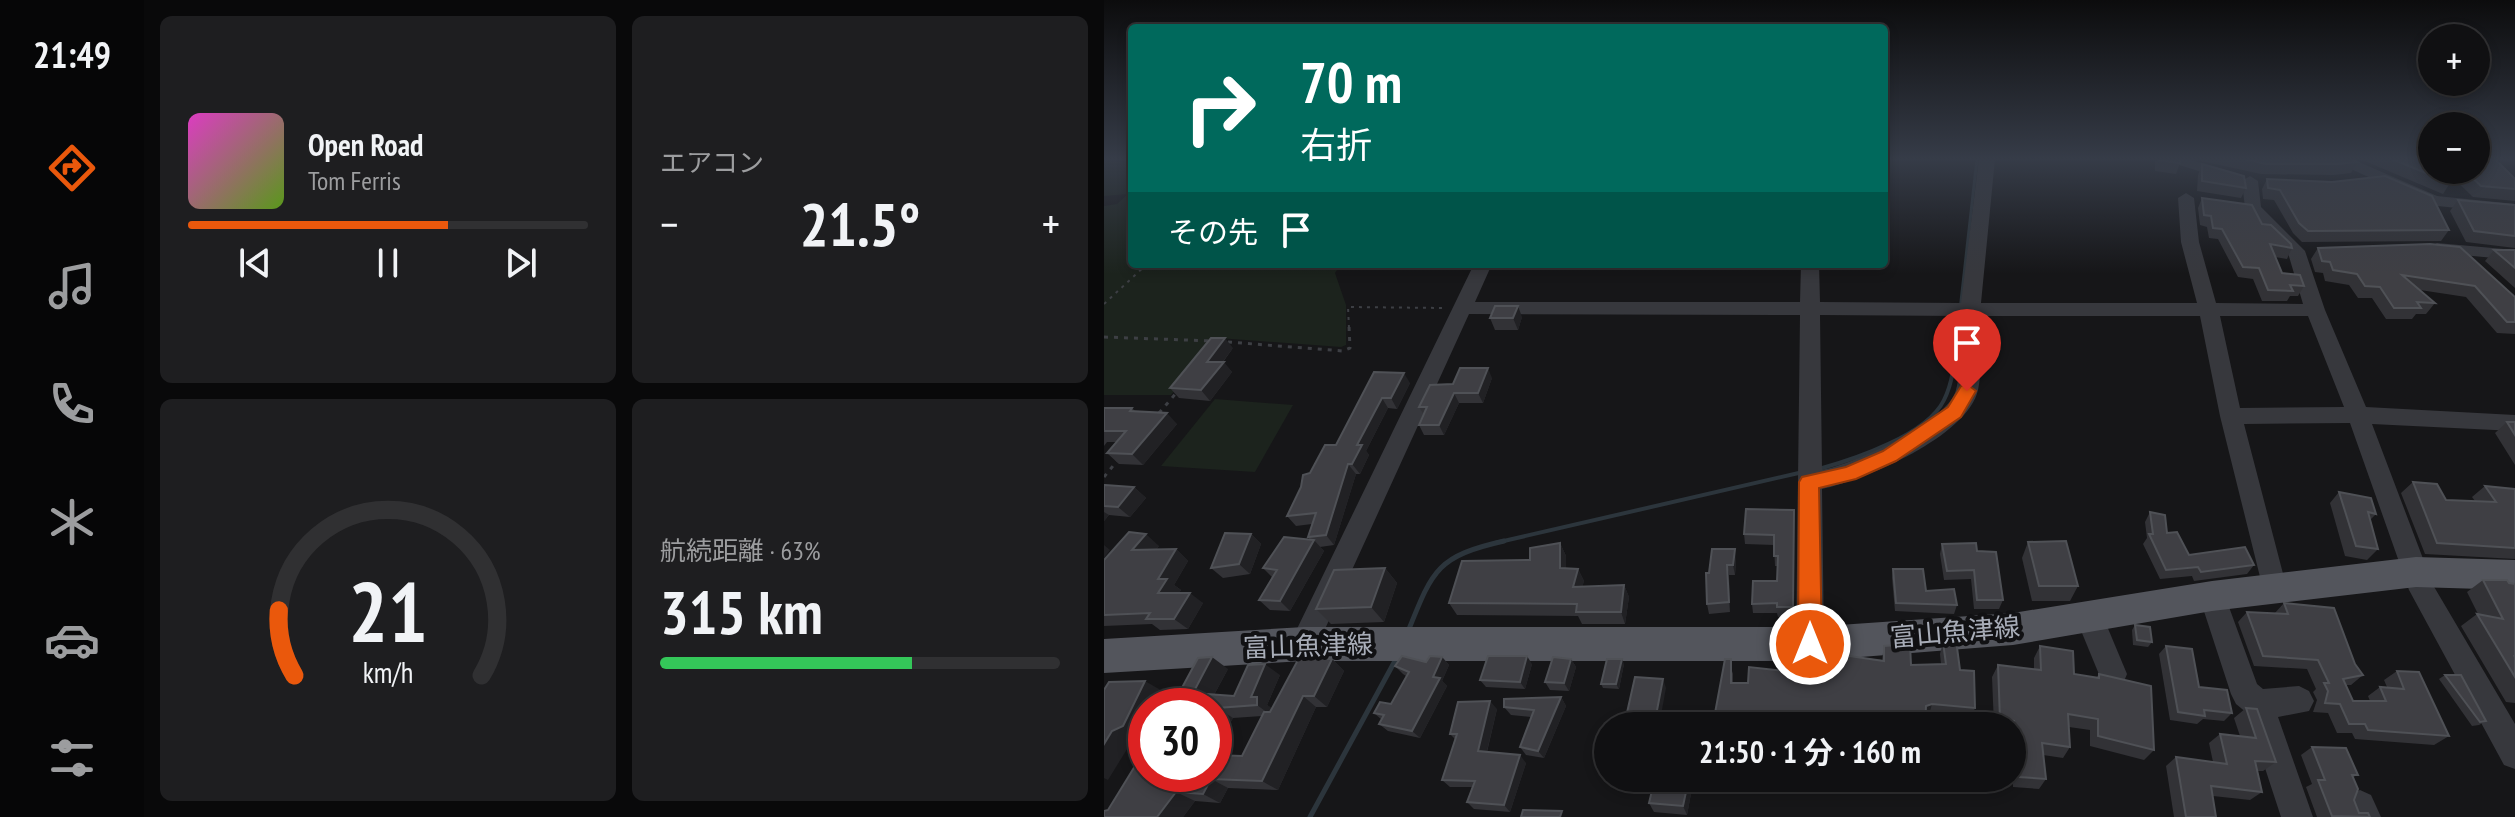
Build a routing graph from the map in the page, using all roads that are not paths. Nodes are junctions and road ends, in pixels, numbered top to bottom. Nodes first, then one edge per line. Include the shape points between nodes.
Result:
1 (1983, 197) edge
2 (2193, 197) edge
3 (2254, 197) edge
4 (2425, 197) edge
5 (2456, 197) edge
6 (2472, 197) edge
7 (2434, 201) junction
8 (2230, 205) edge
9 (2253, 208) junction
10 (2515, 209) edge
11 (2449, 235) junction
12 (2422, 247) edge
13 (2515, 255) edge
14 (1481, 268) edge
15 (1810, 268) edge
16 (2479, 270) edge
17 (1462, 308) junction
18 (1812, 310) junction
19 (2208, 310) junction
20 (2315, 310) junction
21 (1970, 311) junction
22 (2357, 415) junction
23 (2231, 416) junction
24 (2515, 423) edge
25 (1809, 482) junction
26 (2416, 572) junction
27 (2515, 575) edge
28 (2274, 589) junction
29 (2212, 596) junction
30 (2089, 616) junction
31 (1304, 644) junction
32 (1810, 644) junction
33 (1208, 649) junction
34 (1104, 656) edge
35 (2113, 674) edge
36 (1188, 683) edge
37 (2299, 701) dead end
38 (2259, 704) junction
39 (2515, 754) edge
40 (2297, 817) edge

1 - 21 street
2 - 19 street via 2185,226
3 - 9 street
4 - 7 street
5 - 7 street
6 - 10 street via 2488,206
7 - 11 street
8 - 9 street
9 - 20 street via 2303,251
11 - 12 street
11 - 13 street
11 - 16 street
14 - 17 street
15 - 18 street
17 - 18 street
17 - 31 street
18 - 21 street
18 - 25 street
19 - 20 street
19 - 21 street
19 - 23 street
20 - 22 street
21 - 25 street via 1967,391 1955,412 1890,456 1849,474
22 - 23 street
22 - 24 street
22 - 26 street
23 - 28 street
25 - 32 street
26 - 27 main road, 富山魚津線
26 - 28 main road, 富山魚津線
26 - 39 street
28 - 29 main road, 富山魚津線
29 - 30 main road, 富山魚津線
29 - 38 street via 2246,694
30 - 32 main road, 富山魚津線 via 2013,629
30 - 35 street
31 - 32 main road, 富山魚津線
31 - 33 main road, 富山魚津線
33 - 34 main road, 富山魚津線
33 - 36 street
37 - 38 street
38 - 40 street

